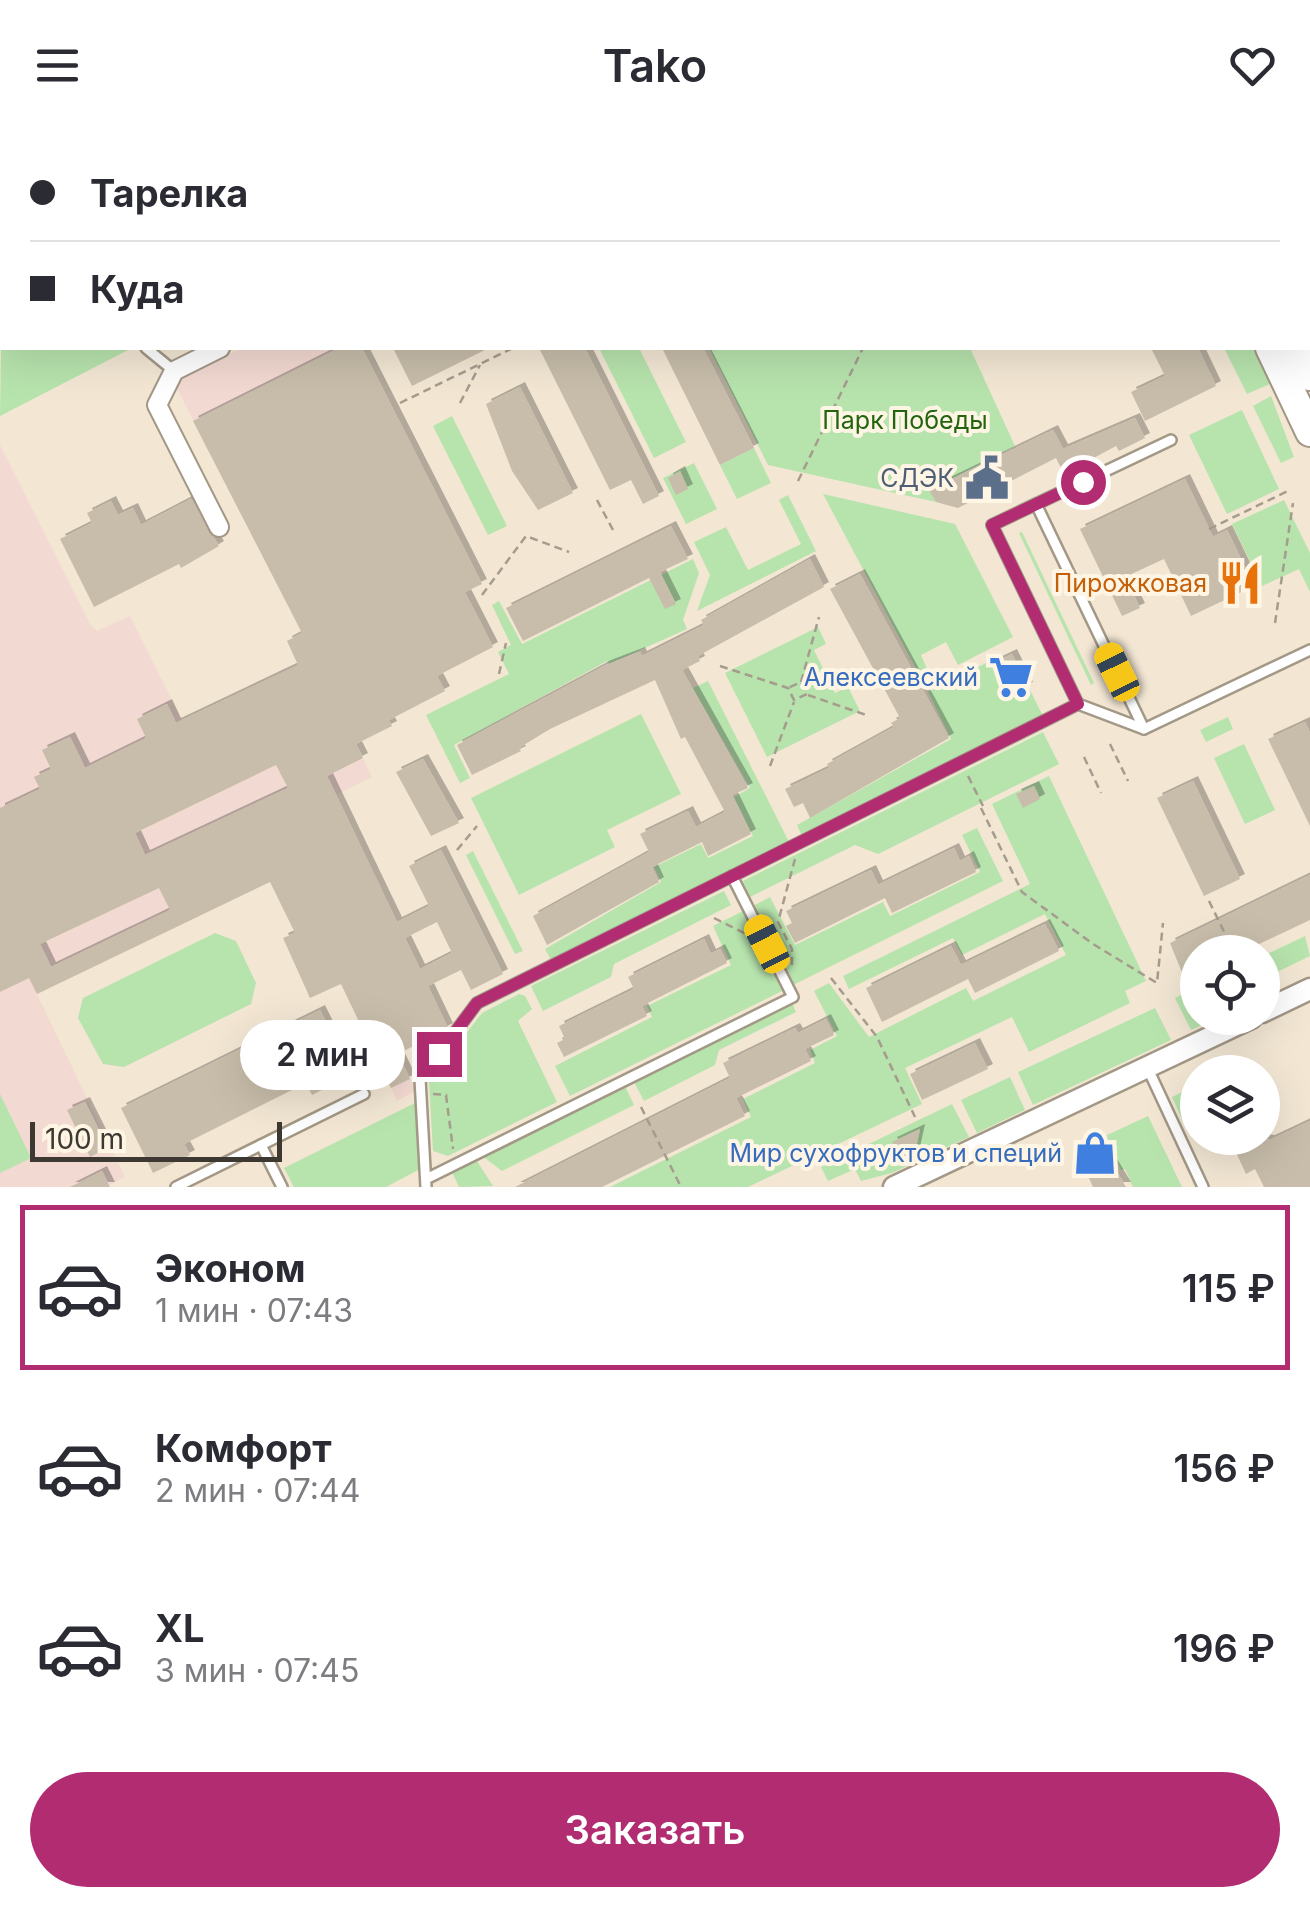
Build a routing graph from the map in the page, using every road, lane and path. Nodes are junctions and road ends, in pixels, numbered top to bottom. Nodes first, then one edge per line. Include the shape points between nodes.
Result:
1 (148, 350) edge
2 (216, 350) edge
3 (509, 350) edge
4 (861, 350) edge
5 (1271, 350) edge
6 (1297, 350) edge
7 (481, 363) junction
8 (174, 372) junction
9 (1310, 376) edge
10 (460, 403) dead end
11 (400, 404) dead end
12 (1310, 432) edge
13 (1171, 440) dead end
14 (798, 481) dead end
15 (1288, 492) dead end
16 (597, 500) dead end
17 (1293, 503) dead end
18 (1036, 504) junction
19 (218, 527) dead end
20 (1209, 529) dead end
21 (613, 530) dead end
22 (569, 552) dead end
23 (482, 595) dead end
24 (820, 617) dead end
25 (1275, 622) dead end
26 (506, 644) dead end
27 (1310, 650) edge
28 (720, 666) dead end
29 (499, 674) dead end
30 (800, 682) junction
31 (788, 688) junction
32 (806, 694) junction
33 (794, 700) junction
34 (1078, 704) junction
35 (869, 716) dead end
36 (1144, 728) junction
37 (1110, 744) dead end
38 (1084, 756) dead end
39 (960, 762) junction
40 (770, 766) dead end
41 (1128, 781) dead end
42 (1102, 794) dead end
43 (477, 826) dead end
44 (800, 842) junction
45 (456, 850) dead end
46 (732, 876) junction
47 (1209, 901) dead end
48 (714, 918) dead end
49 (1163, 923) dead end
50 (1226, 935) edge
51 (767, 944) junction
52 (792, 949) dead end
53 (831, 978) dead end
54 (1310, 989) edge
55 (1280, 1003) edge
56 (1215, 1035) edge
57 (1147, 1067) junction
58 (364, 1094) dead end
59 (422, 1094) junction
60 (640, 1107) dead end
61 (915, 1117) dead end
62 (261, 1145) junction
63 (454, 1165) junction
64 (427, 1182) edge
65 (176, 1187) edge
66 (282, 1187) edge
67 (681, 1187) edge
68 (894, 1187) edge
69 (1203, 1187) edge

1 - 8 lane
2 - 8 street
3 - 7 path
4 - 14 path
5 - 12 main road
6 - 9 main road
7 - 10 path
7 - 11 path
8 - 19 street via 157,406
13 - 18 lane
15 - 20 path
16 - 21 path
17 - 25 path
18 - 34 lane via 992,525
18 - 36 lane
22 - 23 path via 526,536
24 - 30 path
26 - 29 path
27 - 36 lane
28 - 31 path
30 - 31 path
30 - 32 path
31 - 33 path
32 - 33 path
32 - 35 path
33 - 40 path
34 - 36 lane
34 - 39 lane
37 - 41 path
38 - 42 path
39 - 44 lane
39 - 49 path via 1022,892 1157,983
43 - 45 path
44 - 46 lane
44 - 52 path via 778,922
46 - 51 lane
46 - 59 lane via 477,1003 420,1079
47 - 50 path
48 - 51 path
51 - 63 lane via 793,997
53 - 61 path via 876,1037
54 - 55 street
56 - 57 street
57 - 68 street
57 - 69 lane
58 - 62 lane
59 - 63 path via 446,1095
59 - 64 lane
60 - 67 path
62 - 65 lane
62 - 66 lane
63 - 64 lane

